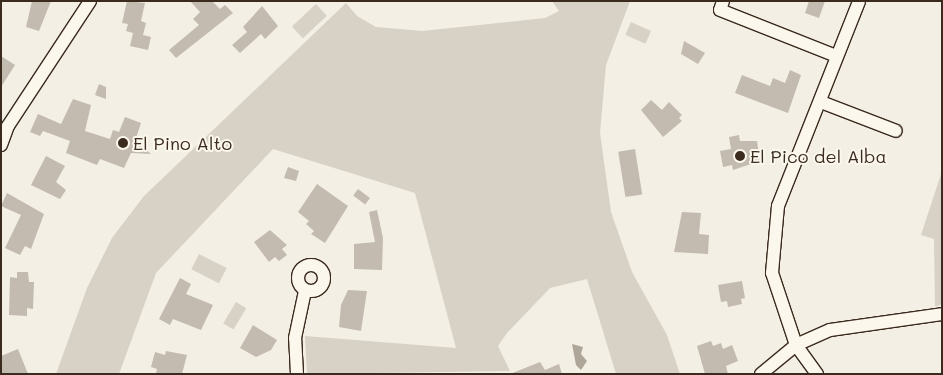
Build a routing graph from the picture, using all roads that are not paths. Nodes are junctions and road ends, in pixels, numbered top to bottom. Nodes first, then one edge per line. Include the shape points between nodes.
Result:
1 (90, 1) edge
2 (723, 1) edge
3 (860, 1) edge
4 (836, 56) junction
5 (820, 102) junction
6 (896, 131) dead end
7 (1, 145) edge
8 (305, 291) dead end
9 (942, 314) edge
10 (796, 345) junction
11 (297, 374) edge
12 (761, 374) edge
13 (817, 374) edge

1 - 7 street via 8,126
2 - 4 street via 720,10
3 - 4 street
4 - 5 street
5 - 6 street
5 - 10 street via 778,206 772,273
8 - 11 street via 295,338
9 - 10 street via 848,326
10 - 12 street
10 - 13 street

